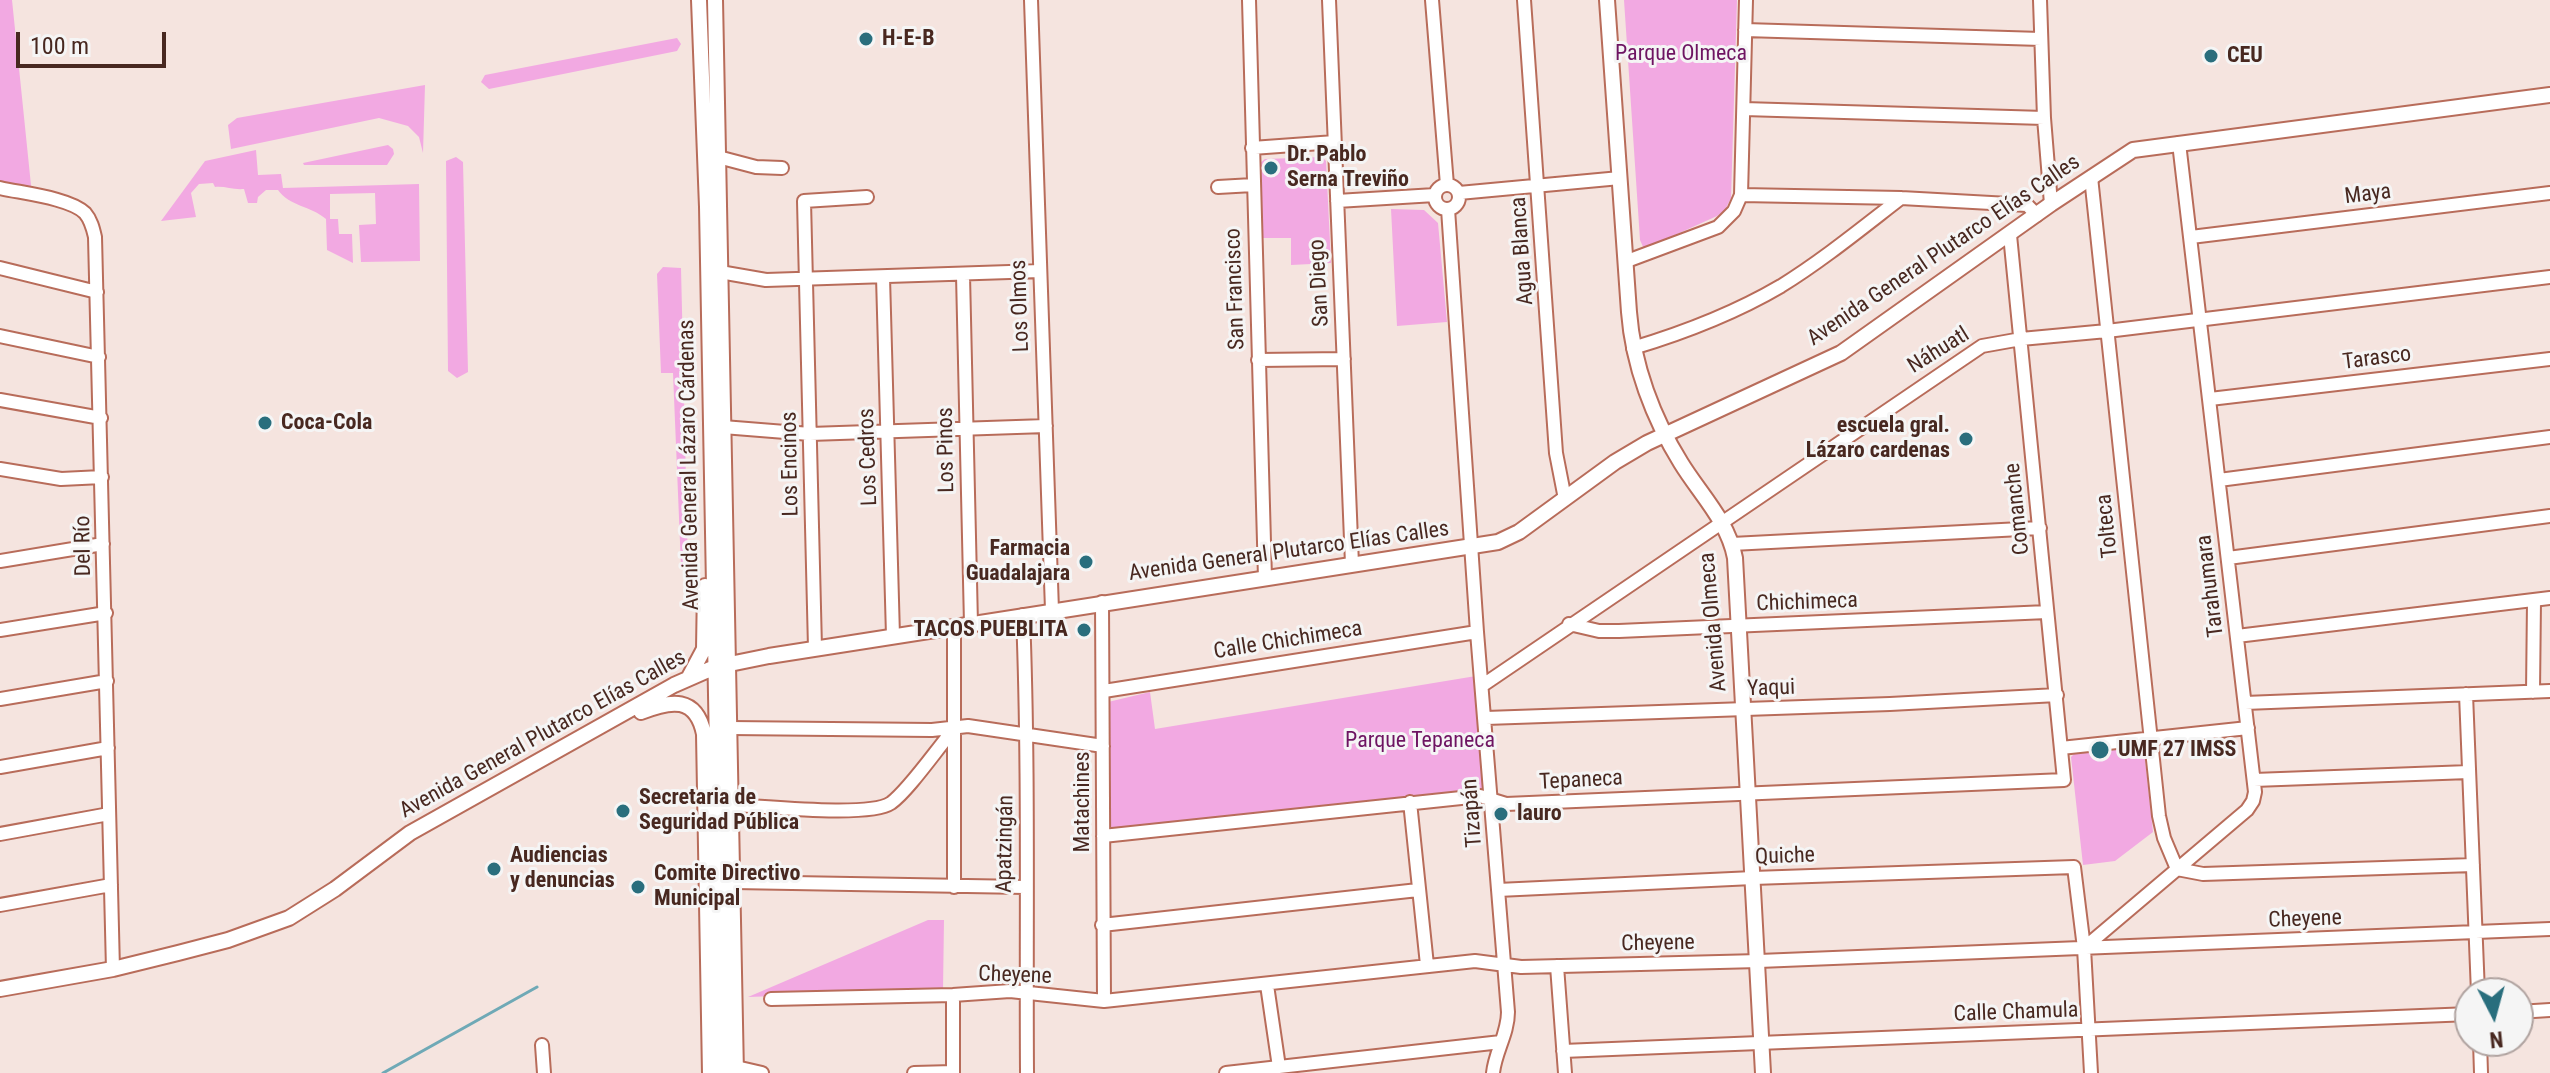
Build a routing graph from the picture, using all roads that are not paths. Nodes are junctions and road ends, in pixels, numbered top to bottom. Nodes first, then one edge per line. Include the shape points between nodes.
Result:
1 (699, 0) edge
2 (715, 0) edge
3 (1031, 0) edge
4 (1249, 0) edge
5 (1329, 0) edge
6 (1432, 0) edge
7 (1524, 0) edge
8 (1607, 0) edge
9 (1746, 0) edge
10 (2040, 0) edge
11 (1745, 30) junction
12 (2041, 39) junction
13 (703, 84) junction
14 (2550, 95) edge
15 (1744, 109) junction
16 (2044, 118) junction
17 (717, 125) junction
18 (1335, 142) junction
19 (2179, 143) junction
20 (1252, 148) junction
21 (718, 157) junction
22 (782, 168) dead end
23 (2091, 177) junction
24 (1620, 178) junction
25 (1253, 185) junction
26 (1447, 185) junction
27 (1538, 186) junction
28 (1218, 187) dead end
29 (0, 188) edge
30 (1459, 193) junction
31 (2550, 193) edge
32 (1435, 195) junction
33 (1741, 195) junction
34 (867, 197) dead end
35 (1901, 198) junction
36 (1337, 201) junction
37 (2051, 204) junction
38 (1448, 209) junction
39 (2037, 215) junction
40 (2010, 235) junction
41 (2191, 237) junction
42 (1627, 261) junction
43 (0, 268) edge
44 (1040, 271) junction
45 (720, 272) junction
46 (963, 275) junction
47 (883, 277) junction
48 (2550, 277) edge
49 (807, 279) junction
50 (97, 292) junction
51 (2200, 319) junction
52 (2107, 331) junction
53 (0, 336) edge
54 (2021, 339) junction
55 (1633, 348) junction
56 (99, 357) junction
57 (1344, 359) junction
58 (2550, 359) edge
59 (1258, 360) junction
60 (2210, 399) junction
61 (0, 400) edge
62 (101, 418) junction
63 (1046, 426) junction
64 (723, 427) junction
65 (968, 429) junction
66 (889, 430) junction
67 (810, 434) junction
68 (1665, 434) junction
69 (2550, 437) edge
70 (0, 469) edge
71 (102, 477) junction
72 (2219, 480) junction
73 (1565, 499) junction
74 (2550, 516) edge
75 (713, 521) junction
76 (1721, 521) junction
77 (2040, 528) junction
78 (103, 544) junction
79 (1732, 544) junction
80 (1473, 547) junction
81 (2228, 558) junction
82 (0, 561) edge
83 (1352, 564) junction
84 (1265, 578) junction
85 (2550, 598) edge
86 (2534, 601) junction
87 (1102, 602) junction
88 (1052, 610) junction
89 (2047, 612) junction
90 (106, 613) junction
91 (1023, 615) junction
92 (971, 624) junction
93 (1569, 624) junction
94 (1739, 626) junction
95 (954, 627) junction
96 (0, 630) edge
97 (1477, 632) junction
98 (893, 636) junction
99 (2237, 636) junction
100 (815, 648) junction
101 (723, 666) junction
102 (689, 678) junction
103 (107, 681) junction
104 (1483, 685) junction
105 (1104, 691) junction
106 (2550, 691) edge
107 (2533, 692) junction
108 (2466, 694) junction
109 (2057, 695) junction
110 (0, 699) edge
111 (2245, 703) junction
112 (1743, 710) junction
113 (1486, 718) junction
114 (730, 728) junction
115 (955, 728) junction
116 (2248, 728) junction
117 (593, 732) junction
118 (1027, 734) junction
119 (2150, 738) junction
120 (1103, 746) junction
121 (108, 748) junction
122 (2061, 748) junction
123 (0, 767) edge
124 (2469, 772) junction
125 (2064, 780) joint
126 (2254, 780) junction
127 (1749, 793) junction
128 (1492, 800) junction
129 (1410, 802) junction
130 (725, 803) junction
131 (109, 814) junction
132 (705, 821) junction
133 (0, 834) edge
134 (1103, 836) junction
135 (2473, 865) junction
136 (2177, 869) junction
137 (1753, 878) junction
138 (734, 882) junction
139 (111, 885) junction
140 (954, 887) junction
141 (1025, 887) junction
142 (1418, 890) junction
143 (1498, 890) junction
144 (721, 898) junction
145 (0, 905) edge
146 (707, 913) junction
147 (1102, 925) junction
148 (2550, 929) edge
149 (2476, 932) junction
150 (2084, 948) junction
151 (1759, 961) junction
152 (1505, 964) junction
153 (1427, 965) junction
154 (1557, 966) junction
155 (113, 969) junction
156 (2477, 977) edge
157 (1267, 985) junction
158 (0, 989) edge
159 (1026, 993) junction
160 (953, 995) junction
161 (771, 999) dead end
162 (1104, 1001) junction
163 (2454, 1015) edge
164 (2089, 1031) junction
165 (1501, 1042) junction
166 (1761, 1042) junction
167 (542, 1045) dead end
168 (1563, 1051) junction
169 (1279, 1067) junction
170 (732, 1071) edge
171 (953, 1072) edge
172 (1246, 1072) edge
173 (544, 1073) edge
174 (710, 1073) edge
175 (762, 1073) edge
176 (914, 1073) edge
177 (1027, 1073) edge
178 (1226, 1073) edge
179 (1493, 1073) edge
180 (1565, 1073) edge
181 (1763, 1073) edge
182 (2091, 1073) edge

1 - 13 street, Avenida General Lázaro Cárdenas
2 - 17 street, Avenida General Lázaro Cárdenas
3 - 44 street, Los Olmos
4 - 20 street, San Francisco
5 - 18 street, San Diego
6 - 26 street
7 - 27 street, Agua Blanca
8 - 24 street, Avenida Olmeca
9 - 11 street
10 - 12 street
11 - 12 street
11 - 15 street
12 - 16 street
13 - 17 street via 717,133
13 - 75 street, Avenida General Lázaro Cárdenas
14 - 19 street, Avenida General Plutarco Elías Calles
15 - 16 street
15 - 33 street
16 - 37 street
17 - 21 street, Avenida General Lázaro Cárdenas
18 - 20 street
18 - 36 street, San Diego
19 - 23 street, Avenida General Plutarco Elías Calles via 2133,150
19 - 41 street, Tarahumara
20 - 25 street, San Francisco
21 - 22 street
21 - 45 street, Avenida General Lázaro Cárdenas
23 - 37 street, Avenida General Plutarco Elías Calles
23 - 52 street, Tolteca
24 - 27 street
24 - 42 street, Avenida Olmeca
25 - 28 street
25 - 59 street, San Francisco
26 - 30 street
26 - 32 street
27 - 30 street
27 - 73 street, Agua Blanca via 1556,453
29 - 50 street, Del Río via 84,212 95,237
30 - 38 street via 1458,202
31 - 41 street, Maya
32 - 36 street
32 - 38 street
33 - 35 street
33 - 42 street via 1718,227
34 - 49 street, Los Encinos via 804,201
35 - 39 street via 2027,205
35 - 55 street via 1780,287
36 - 57 street, San Diego
37 - 39 street, Avenida General Plutarco Elías Calles
38 - 80 street, Tizapán
39 - 40 street, Avenida General Plutarco Elías Calles
40 - 54 street, Comanche
40 - 68 street, Avenida General Plutarco Elías Calles via 1841,353
41 - 51 street, Tarahumara
42 - 55 street, Avenida Olmeca
43 - 50 street
44 - 46 street
44 - 63 street, Los Olmos
45 - 49 street via 766,280
45 - 64 street, Avenida General Lázaro Cárdenas
46 - 47 street
46 - 65 street, Los Pinos
47 - 49 street
47 - 66 street, Los Cedros
48 - 51 street, Náhuatl
49 - 67 street, Los Encinos
50 - 56 street, Del Río
51 - 52 street, Náhuatl
51 - 60 street, Tarahumara
52 - 54 street, Náhuatl
52 - 119 street, Tolteca
53 - 56 street
54 - 76 street, Náhuatl via 1968,354
54 - 77 street, Comanche
55 - 68 street, Avenida Olmeca
56 - 62 street, Del Río
57 - 59 street
57 - 83 street, San Diego
58 - 60 street, Tarasco
59 - 84 street, San Francisco
60 - 72 street, Tarahumara
61 - 62 street
62 - 71 street, Del Río
63 - 65 street
63 - 88 street, Los Olmos
64 - 67 street
64 - 101 street, Avenida General Lázaro Cárdenas
65 - 66 street
65 - 92 street, Los Pinos
66 - 67 street
66 - 98 street, Los Cedros
67 - 100 street, Los Encinos
68 - 73 street, Avenida General Plutarco Elías Calles via 1633,450
68 - 76 street, Avenida Olmeca
69 - 72 street
70 - 71 street via 61,479
71 - 78 street, Del Río
72 - 81 street, Tarahumara
73 - 80 street, Avenida General Plutarco Elías Calles via 1509,538
74 - 81 street
75 - 101 street, Avenida General Lázaro Cárdenas
75 - 102 street via 705,568 704,649
76 - 79 street, Avenida Olmeca
76 - 93 street, Náhuatl
77 - 79 street
77 - 89 street, Comanche
78 - 82 street
78 - 90 street, Del Río
79 - 94 street, Avenida Olmeca
80 - 83 street, Avenida General Plutarco Elías Calles
80 - 97 street, Tizapán
81 - 99 street, Tarahumara
83 - 84 street, Avenida General Plutarco Elías Calles
84 - 87 street, Avenida General Plutarco Elías Calles
85 - 86 street
86 - 99 street
86 - 107 street
87 - 88 street, Avenida General Plutarco Elías Calles
87 - 105 street, Matachines
88 - 91 street, Avenida General Plutarco Elías Calles
89 - 94 street, Chichimeca
89 - 109 street, Comanche
90 - 96 street
90 - 103 street, Del Río
91 - 92 street, Avenida General Plutarco Elías Calles
91 - 118 street, Apatzingán
92 - 95 street, Avenida General Plutarco Elías Calles
93 - 94 street, Chichimeca via 1599,631
93 - 104 street, Náhuatl
94 - 112 street, Avenida Olmeca
95 - 98 street, Avenida General Plutarco Elías Calles
95 - 115 street
97 - 104 street, Tizapán
97 - 105 street, Calle Chichimeca
98 - 100 street, Avenida General Plutarco Elías Calles
99 - 111 street, Tarahumara
100 - 101 street, Avenida General Plutarco Elías Calles
101 - 102 street, Avenida General Plutarco Elías Calles
101 - 114 street, Avenida General Lázaro Cárdenas
101 - 130 street, Avenida General Lázaro Cárdenas
102 - 117 street, Avenida General Plutarco Elías Calles
103 - 110 street
103 - 121 street, Del Río
104 - 113 street, Tizapán
105 - 120 street, Matachines
106 - 107 street
107 - 108 street
108 - 111 street
108 - 124 street
109 - 112 street, Yaqui
109 - 122 street, Comanche
111 - 116 street, Tarahumara
112 - 113 street, Yaqui
112 - 127 street, Avenida Olmeca
113 - 128 street, Tizapán
114 - 115 street
114 - 130 street, Avenida General Lázaro Cárdenas
115 - 118 street via 981,726
115 - 130 street via 887,805 860,810
115 - 140 street
116 - 119 street
116 - 126 street, Tarahumara
117 - 132 street via 661,705 681,703 690,708 704,734
117 - 155 street, Avenida General Plutarco Elías Calles via 410,833 295,916 228,940
118 - 120 street
118 - 141 street, Apatzingán
119 - 122 street
119 - 136 street, Tolteca via 2161,827
120 - 134 street, Matachines
121 - 123 street
121 - 131 street, Del Río
122 - 125 street, Comanche
124 - 126 street
124 - 135 street
125 - 127 street, Tepaneca
126 - 136 street, Tarahumara via 2247,810
127 - 128 street, Tepaneca via 1506,804
127 - 137 street, Avenida Olmeca
128 - 129 street, Tepaneca via 1480,796
128 - 143 street, Tizapán
129 - 134 street, Tepaneca
129 - 142 street
130 - 132 street
130 - 138 street, Avenida General Lázaro Cárdenas
130 - 144 street, Avenida General Lázaro Cárdenas
131 - 133 street
131 - 139 street, Del Río
132 - 146 street
134 - 147 street, Matachines
135 - 136 street via 2203,874
135 - 149 street
136 - 150 street, Tarahumara
137 - 143 street, Quiche
137 - 150 street, Quiche via 2074,867
137 - 151 street, Avenida Olmeca
138 - 140 street
138 - 170 street, Avenida General Lázaro Cárdenas
139 - 145 street
139 - 155 street, Del Río
140 - 141 street
141 - 159 street, Apatzingán
142 - 147 street
142 - 153 street
143 - 152 street, Tizapán
144 - 146 street
144 - 170 street, Avenida General Lázaro Cárdenas
146 - 174 street
147 - 162 street, Matachines
148 - 149 street, Cheyene
149 - 150 street, Cheyene
149 - 156 street
150 - 151 street, Cheyene
150 - 164 street
151 - 154 street, Cheyene
151 - 166 street, Avenida Olmeca
152 - 153 street, Cheyene
152 - 154 street, Cheyene
152 - 165 street, Tizapán via 1508,1021
153 - 157 street, Cheyene
154 - 168 street
155 - 158 street, Avenida General Plutarco Elías Calles
157 - 162 street, Cheyene
157 - 169 street
159 - 160 street, Cheyene
159 - 162 street, Cheyene
159 - 177 street, Apatzingán
160 - 161 street, Cheyene
160 - 171 street
163 - 164 street, Calle Chamula
164 - 166 street, Calle Chamula
164 - 182 street
165 - 169 street
165 - 179 street, Tizapán
166 - 168 street, Calle Chamula
166 - 181 street, Avenida Olmeca
167 - 173 street
168 - 180 street
169 - 172 street
170 - 175 street
171 - 176 street
172 - 178 street

